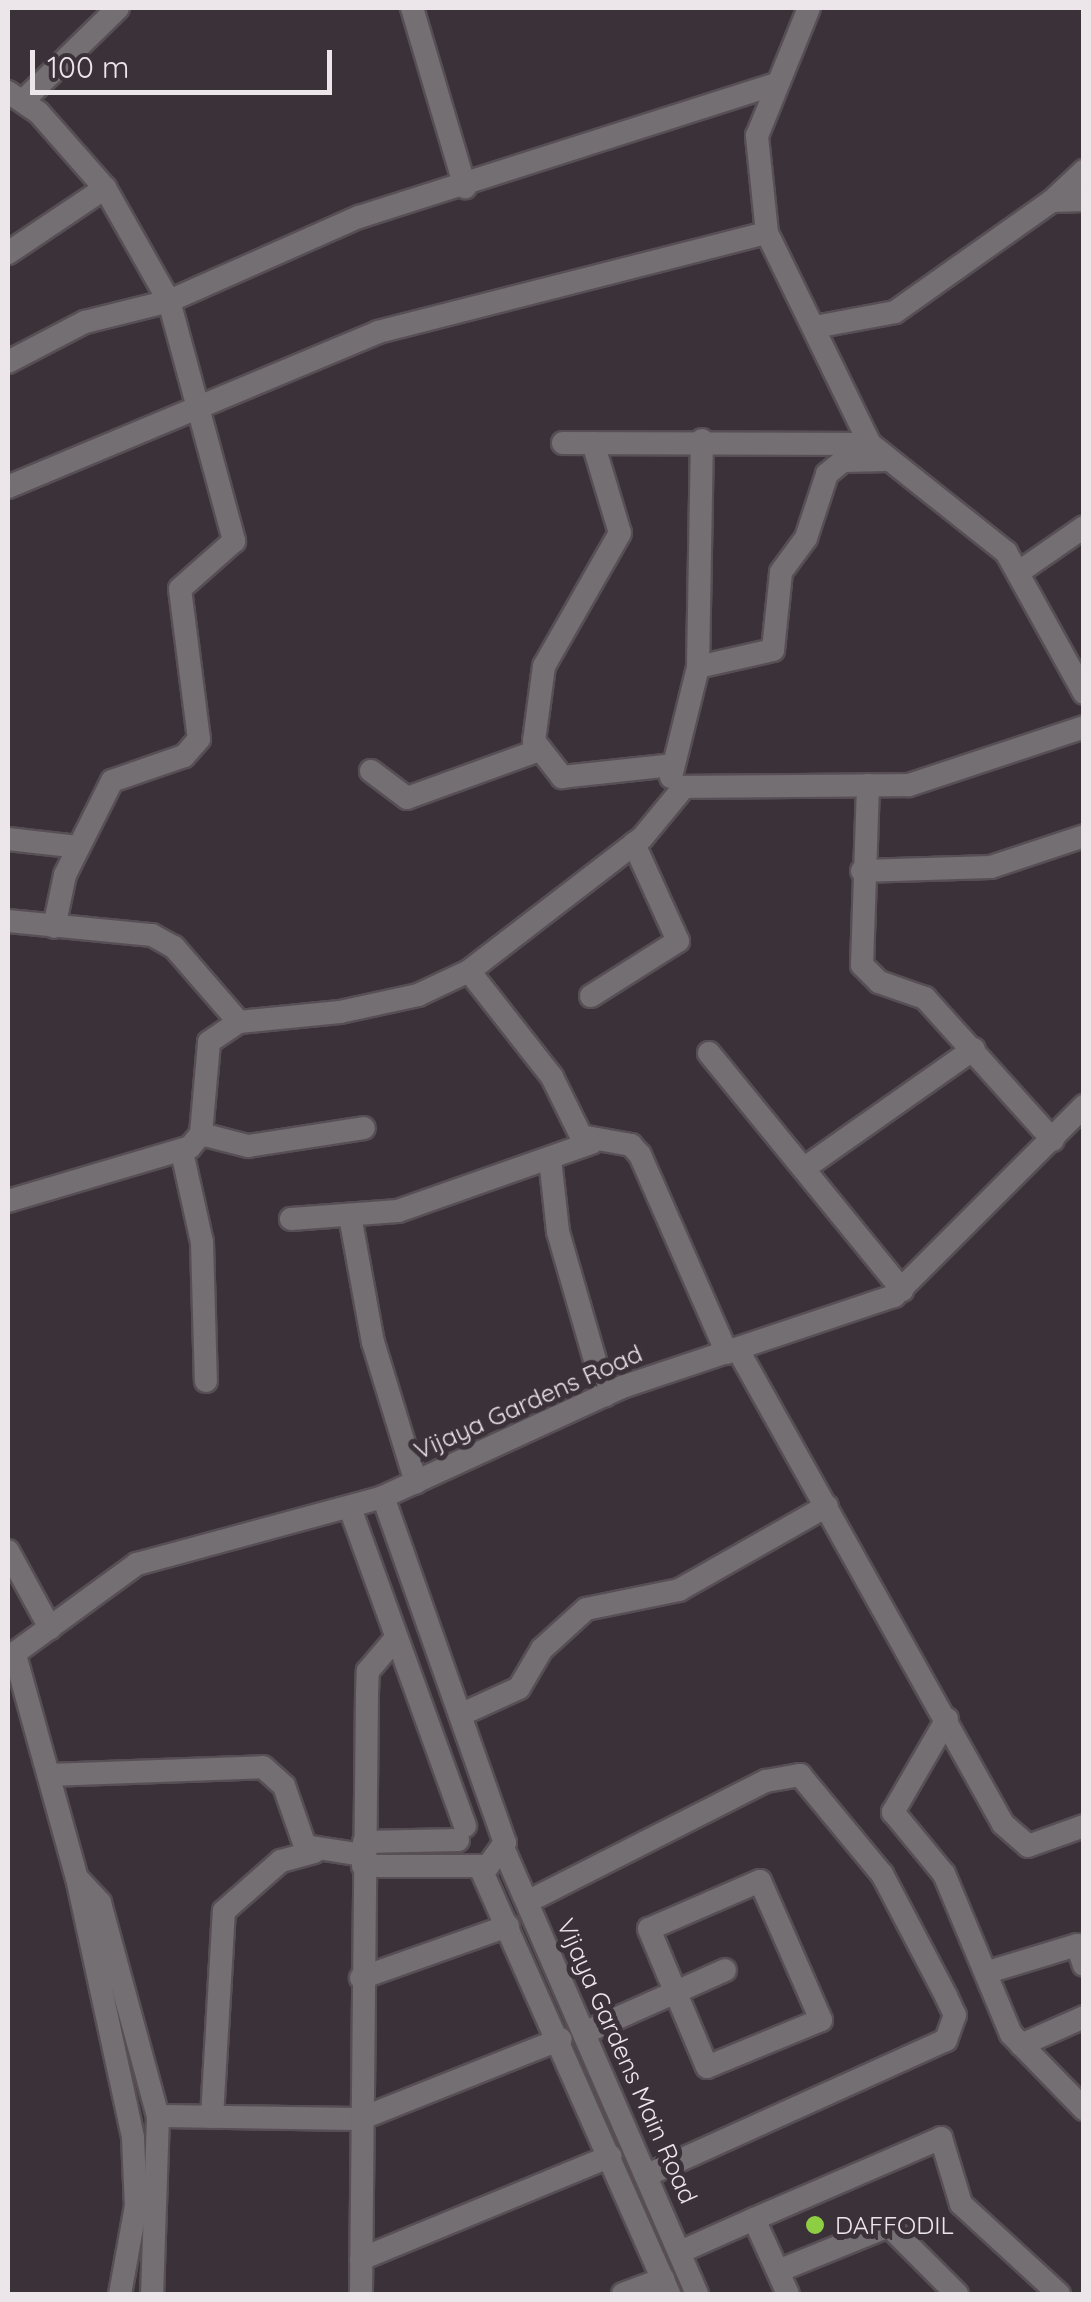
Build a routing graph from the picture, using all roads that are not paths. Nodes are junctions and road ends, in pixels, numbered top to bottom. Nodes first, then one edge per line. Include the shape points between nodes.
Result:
1 (118, 8) edge
2 (412, 8) edge
3 (809, 8) edge
4 (775, 84) junction
5 (16, 96) edge
6 (1084, 171) edge
7 (104, 188) junction
8 (465, 188) junction
9 (1084, 200) edge
10 (1052, 201) junction
11 (767, 233) junction
12 (8, 253) edge
13 (169, 301) junction
14 (815, 327) junction
15 (8, 362) edge
16 (202, 402) junction
17 (702, 440) junction
18 (592, 442) junction
19 (563, 443) dead end
20 (870, 444) junction
21 (888, 460) junction
22 (8, 487) edge
23 (1084, 527) edge
24 (1019, 572) junction
25 (698, 667) junction
26 (1084, 692) edge
27 (1084, 726) edge
28 (537, 751) junction
29 (672, 765) junction
30 (371, 771) dead end
31 (868, 785) junction
32 (668, 798) junction
33 (1084, 836) edge
34 (8, 839) edge
35 (634, 844) junction
36 (78, 847) junction
37 (862, 871) junction
38 (8, 920) edge
39 (54, 927) junction
40 (469, 971) junction
41 (591, 996) dead end
42 (239, 1022) junction
43 (974, 1049) junction
44 (709, 1054) dead end
45 (1084, 1106) edge
46 (364, 1128) dead end
47 (201, 1134) junction
48 (1052, 1140) junction
49 (591, 1143) junction
50 (182, 1152) junction
51 (550, 1160) junction
52 (806, 1168) junction
53 (8, 1201) edge
54 (350, 1216) junction
55 (291, 1220) dead end
56 (902, 1290) junction
57 (733, 1352) junction
58 (206, 1381) dead end
59 (605, 1395) junction
60 (416, 1483) junction
61 (383, 1497) junction
62 (826, 1506) junction
63 (350, 1508) junction
64 (8, 1551) edge
65 (50, 1628) junction
66 (396, 1638) junction
67 (11, 1656) edge
68 (460, 1715) junction
69 (946, 1719) junction
70 (49, 1776) junction
71 (1084, 1826) edge
72 (502, 1840) junction
73 (467, 1848) junction
74 (314, 1852) junction
75 (363, 1854) junction
76 (77, 1878) junction
77 (527, 1902) junction
78 (508, 1926) junction
79 (1084, 1965) edge
80 (725, 1970) dead end
81 (988, 1972) junction
82 (361, 1978) junction
83 (673, 1994) junction
84 (1084, 2017) edge
85 (586, 2032) junction
86 (561, 2039) junction
87 (1021, 2045) junction
88 (1084, 2109) edge
89 (158, 2116) junction
90 (212, 2116) junction
91 (360, 2119) junction
92 (611, 2156) junction
93 (650, 2174) junction
94 (754, 2220) junction
95 (680, 2252) junction
96 (361, 2260) junction
97 (778, 2270) junction
98 (666, 2287) edge
99 (120, 2294) edge
100 (152, 2294) edge
101 (361, 2294) edge
102 (623, 2294) edge
103 (697, 2294) edge
104 (788, 2294) edge
105 (956, 2294) edge
106 (1058, 2294) edge

1 - 5 street
2 - 8 street
3 - 4 street
4 - 8 street
4 - 11 street via 757,136
5 - 7 street
6 - 10 street
7 - 12 street
7 - 13 street
8 - 13 street via 359,217
9 - 10 street
10 - 14 street via 913,302
11 - 14 street
11 - 16 street via 378,332
13 - 15 street via 85,322
13 - 16 street
14 - 20 street
16 - 22 street
16 - 36 street via 234,541 180,589 199,739 184,756 120,772
17 - 18 street
17 - 20 street
17 - 25 street
18 - 19 street
18 - 28 street via 620,532 544,666 532,725
20 - 21 street
21 - 24 street via 980,526
21 - 25 street via 844,461 827,474 806,538 780,572 774,650
23 - 24 street
24 - 26 street
25 - 29 street
27 - 31 street via 979,768
28 - 29 street via 562,777
28 - 30 street via 407,798
29 - 32 street
31 - 32 street via 684,787
31 - 37 street
32 - 35 street
33 - 37 street via 975,869
34 - 36 street
35 - 40 street
35 - 41 street via 678,941
36 - 39 street
37 - 43 street via 858,947 868,976 925,998
38 - 39 street
39 - 42 street via 152,936 174,947
40 - 42 street via 371,1005
40 - 49 street
42 - 47 street via 210,1042
43 - 48 street
43 - 52 street
44 - 52 street
45 - 48 street, Vijaya Gardens Road
46 - 47 street via 248,1146
47 - 50 street
48 - 56 street, Vijaya Gardens Road
49 - 51 street
49 - 57 street via 620,1142 640,1155
50 - 53 street
50 - 58 street via 202,1242
51 - 54 street via 460,1194
51 - 59 street via 558,1232
52 - 56 street
54 - 55 street
54 - 60 street via 373,1342
56 - 57 street, Vijaya Gardens Road
57 - 59 street, Vijaya Gardens Road
57 - 62 street
59 - 60 street, Vijaya Gardens Road
60 - 61 street, Vijaya Gardens Road
61 - 63 street, Vijaya Gardens Road
61 - 68 street, Vijaya Gardens Main Road
62 - 68 street via 679,1590 586,1609 542,1649 519,1688
62 - 69 street
63 - 65 street, Vijaya Gardens Road via 137,1564
63 - 66 street, Vijaya Gardens Main Road
64 - 65 street
65 - 67 street, Vijaya Gardens Road
66 - 73 street, Vijaya Gardens Main Road
66 - 75 street via 368,1671
67 - 70 street
68 - 72 street, Vijaya Gardens Main Road
69 - 71 street via 1015,1838 1044,1844
69 - 81 street via 893,1812 944,1874
70 - 74 street via 263,1767 277,1774
70 - 76 street
72 - 73 street
72 - 73 street via 480,1820
72 - 77 street, Vijaya Gardens Main Road
73 - 75 street
73 - 78 street, Vijaya Gardens Main Road
74 - 75 street
74 - 90 street via 282,1861 224,1911
75 - 82 street
76 - 89 street via 100,1903
76 - 99 street via 137,2176
77 - 85 street, Vijaya Gardens Main Road
77 - 93 street via 766,1780 800,1775 882,1874 955,2015 946,2040
78 - 82 street
78 - 86 street, Vijaya Gardens Main Road
79 - 81 street via 1077,1946
80 - 83 street
81 - 87 street
82 - 91 street
83 - 83 street via 707,2067 816,2025 823,2013 760,1881 648,1930
83 - 85 street
84 - 87 street
85 - 93 street, Vijaya Gardens Main Road
86 - 91 street
86 - 92 street, Vijaya Gardens Main Road
87 - 88 street
89 - 90 street
89 - 100 street
90 - 91 street
91 - 96 street
92 - 96 street
92 - 98 street, Vijaya Gardens Main Road
93 - 95 street, Vijaya Gardens Main Road
94 - 95 street
94 - 97 street
94 - 106 street via 941,2138 961,2204
95 - 103 street, Vijaya Gardens Main Road
96 - 101 street
97 - 104 street
97 - 105 street via 889,2226
98 - 102 street

